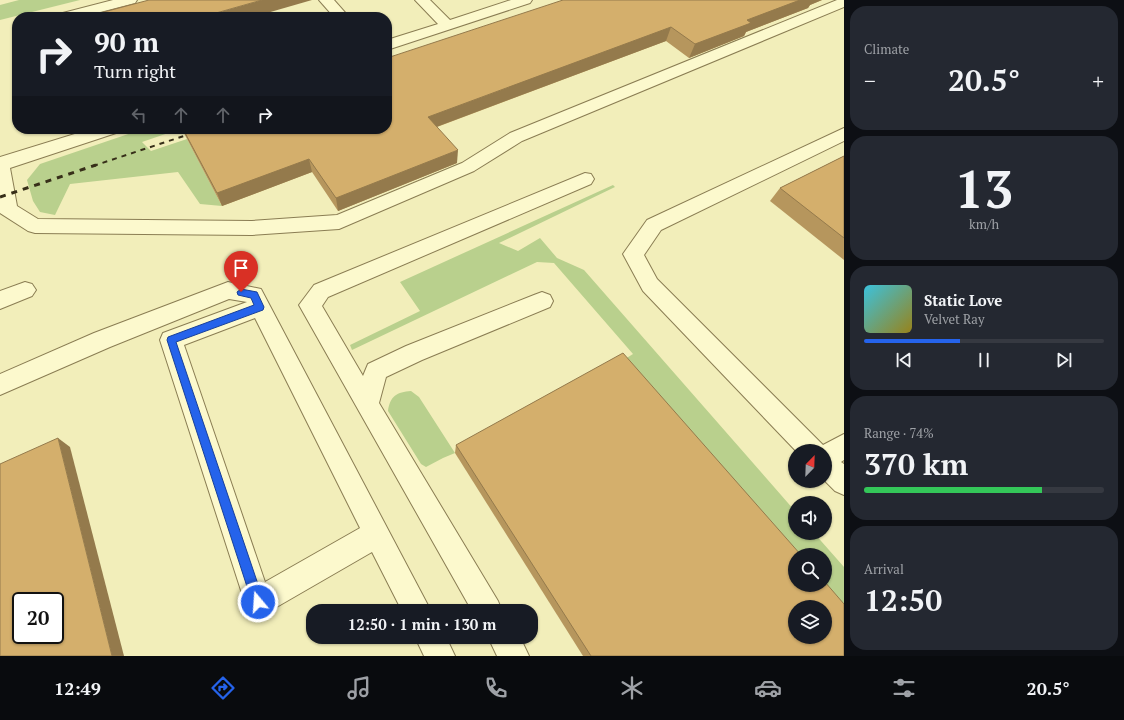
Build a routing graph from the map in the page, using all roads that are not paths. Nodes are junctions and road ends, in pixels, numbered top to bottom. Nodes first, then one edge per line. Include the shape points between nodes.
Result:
1 (130, 0) edge
2 (326, 0) edge
3 (422, 0) edge
4 (525, 0) edge
5 (844, 2) edge
6 (83, 12) edge
7 (337, 12) edge
8 (448, 26) junction
9 (392, 43) edge
10 (94, 134) edge
11 (844, 134) edge
12 (0, 163) edge
13 (585, 180) dead end
14 (26, 290) dead end
15 (0, 300) edge
16 (542, 301) dead end
17 (260, 307) junction
18 (0, 385) edge
19 (367, 404) junction
20 (806, 444) edge
21 (844, 446) edge
22 (832, 454) edge
23 (832, 470) edge
24 (844, 482) edge
25 (377, 534) junction
26 (413, 604) edge
27 (484, 604) edge
28 (434, 644) edge
29 (507, 644) edge
30 (440, 656) edge
31 (514, 656) edge

1 - 6 lane
2 - 7 lane
3 - 8 lane
4 - 8 lane
5 - 12 lane via 516,137 468,168 339,222 252,228 35,226 8,210
8 - 9 lane
10 - 12 lane
11 - 20 lane via 654,225 633,254 650,285
13 - 19 lane via 321,291 310,305
14 - 15 lane
16 - 19 lane via 376,371
17 - 18 lane via 254,295 228,290 102,340
17 - 25 lane
17 - 25 lane via 171,340 258,602
19 - 27 lane
21 - 22 lane
23 - 24 lane
25 - 26 lane
28 - 30 lane
29 - 31 lane

